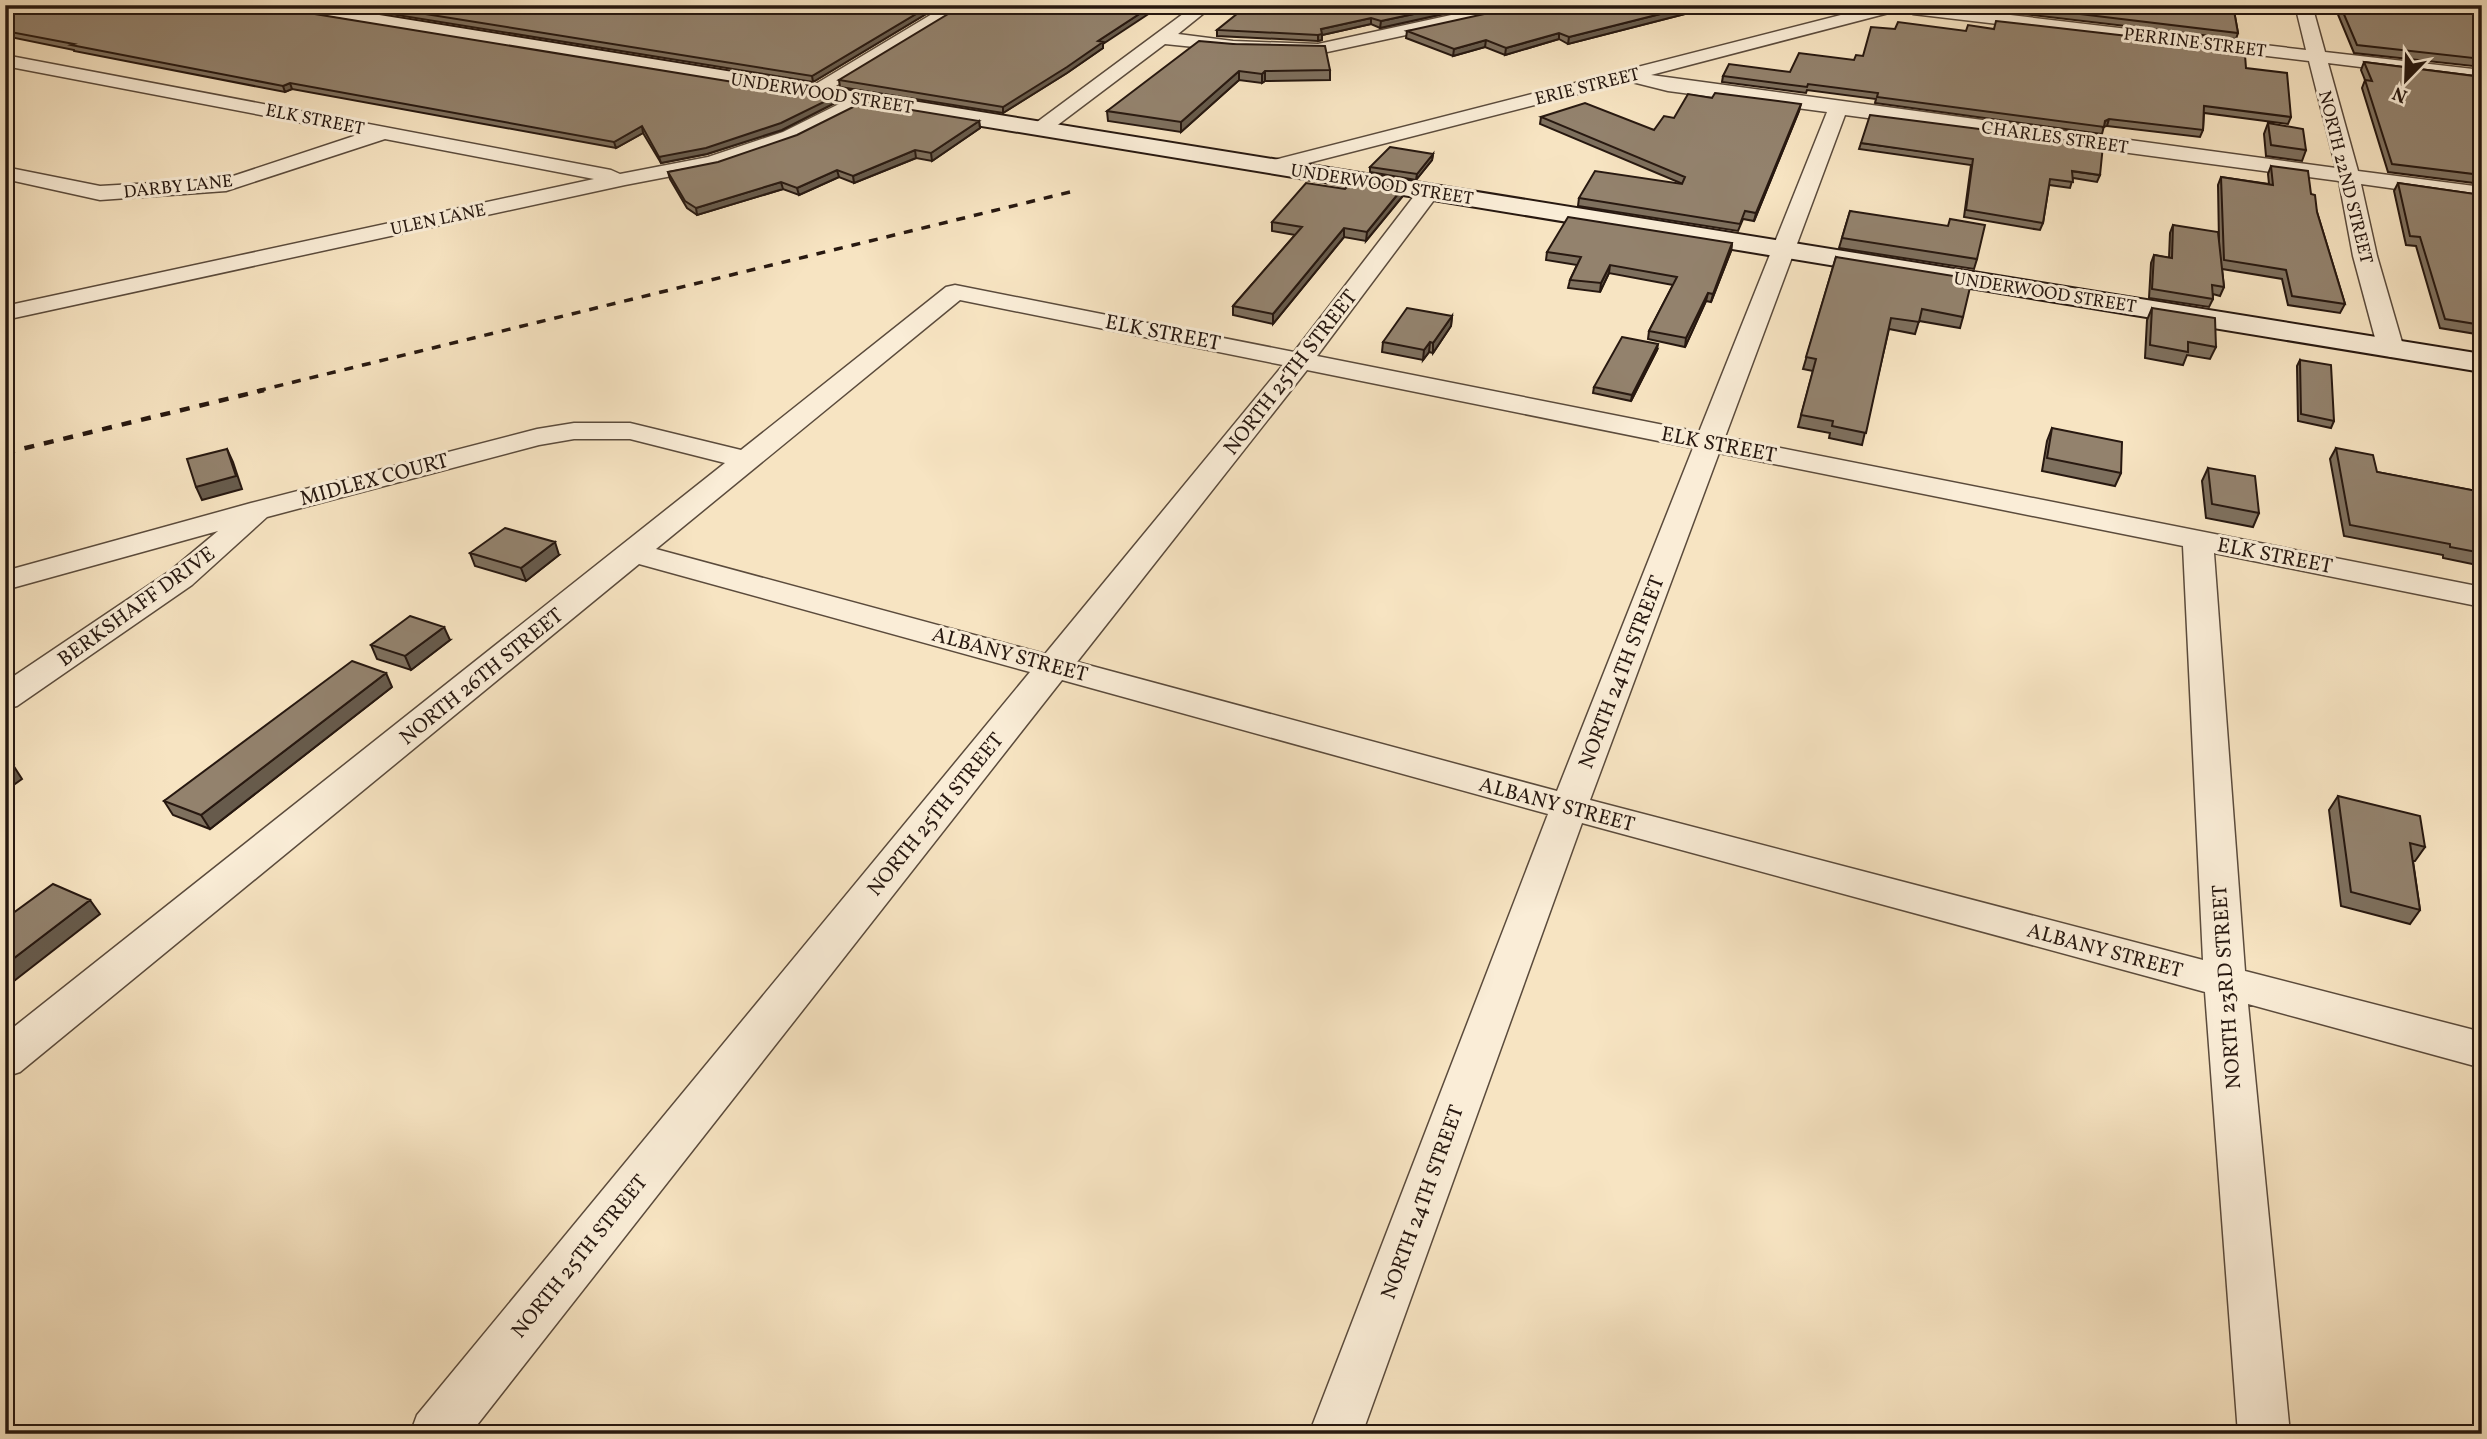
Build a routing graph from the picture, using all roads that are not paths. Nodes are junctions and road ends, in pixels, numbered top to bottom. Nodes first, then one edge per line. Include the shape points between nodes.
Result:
1 (281, 5) edge
2 (1206, 5) edge
3 (1522, 5) edge
4 (1901, 5) edge
5 (1910, 5) edge
6 (2303, 5) edge
7 (951, 6) edge
8 (1161, 38) junction
9 (2316, 57) junction
10 (5, 60) edge
11 (1629, 75) junction
12 (2482, 76) edge
13 (814, 91) junction
14 (862, 100) junction
15 (1838, 108) junction
16 (1040, 129) junction
17 (386, 132) junction
18 (1273, 166) junction
19 (5, 173) edge
20 (2349, 177) junction
21 (625, 179) junction
22 (1429, 192) junction
23 (2482, 194) edge
24 (1784, 249) junction
25 (955, 292) joint
26 (5, 313) edge
27 (2390, 349) junction
28 (1301, 360) junction
29 (2482, 363) edge
30 (1708, 442) junction
31 (747, 460) junction
32 (262, 509) junction
33 (2198, 540) junction
34 (634, 553) junction
35 (5, 581) edge
36 (2482, 597) edge
37 (1055, 665) junction
38 (5, 698) edge
39 (1569, 807) junction
40 (2225, 983) junction
41 (2482, 1050) edge
42 (5, 1059) edge
43 (436, 1434) edge
44 (1335, 1434) edge
45 (2264, 1434) edge

1 - 13 street, UNDERWOOD STREET
2 - 8 street
3 - 8 street via 1318,49
4 - 11 street, ERIE STREET
5 - 9 street, PERRINE STREET via 1913,9
6 - 9 street, NORTH 22ND STREET
7 - 13 street
8 - 16 street
9 - 12 street, PERRINE STREET
9 - 20 street, NORTH 22ND STREET
10 - 17 street, ELK STREET
11 - 15 street, CHARLES STREET via 1668,85
11 - 18 street, ERIE STREET
13 - 14 street, UNDERWOOD STREET
14 - 16 street, UNDERWOOD STREET
14 - 21 street, ULEN LANE via 790,136 712,163
15 - 20 street, CHARLES STREET
15 - 24 street, NORTH 24TH STREET
16 - 18 street, UNDERWOOD STREET
17 - 19 street, DARBY LANE via 226,185 100,193
17 - 21 street, ELK STREET
18 - 22 street, UNDERWOOD STREET
20 - 23 street, CHARLES STREET
20 - 27 street, NORTH 22ND STREET
21 - 26 street, ULEN LANE
22 - 24 street, UNDERWOOD STREET
22 - 28 street, NORTH 25TH STREET
24 - 27 street, UNDERWOOD STREET
24 - 30 street, NORTH 24TH STREET
25 - 28 street, ELK STREET
25 - 31 street, NORTH 26TH STREET
27 - 29 street, UNDERWOOD STREET
28 - 30 street, ELK STREET
28 - 37 street, NORTH 25TH STREET
30 - 33 street, ELK STREET
30 - 39 street, NORTH 24TH STREET
31 - 32 street, MIDLEX COURT via 630,431 574,431
31 - 34 street, NORTH 26TH STREET
32 - 35 street, MIDLEX COURT
32 - 38 street, BERKSHAFF DRIVE via 181,578
33 - 36 street, ELK STREET
33 - 40 street, NORTH 23RD STREET
34 - 37 street, ALBANY STREET
34 - 42 street, NORTH 26TH STREET
37 - 39 street, ALBANY STREET
37 - 43 street, NORTH 25TH STREET
39 - 40 street, ALBANY STREET
39 - 44 street, NORTH 24TH STREET
40 - 41 street, ALBANY STREET
40 - 45 street, NORTH 23RD STREET

